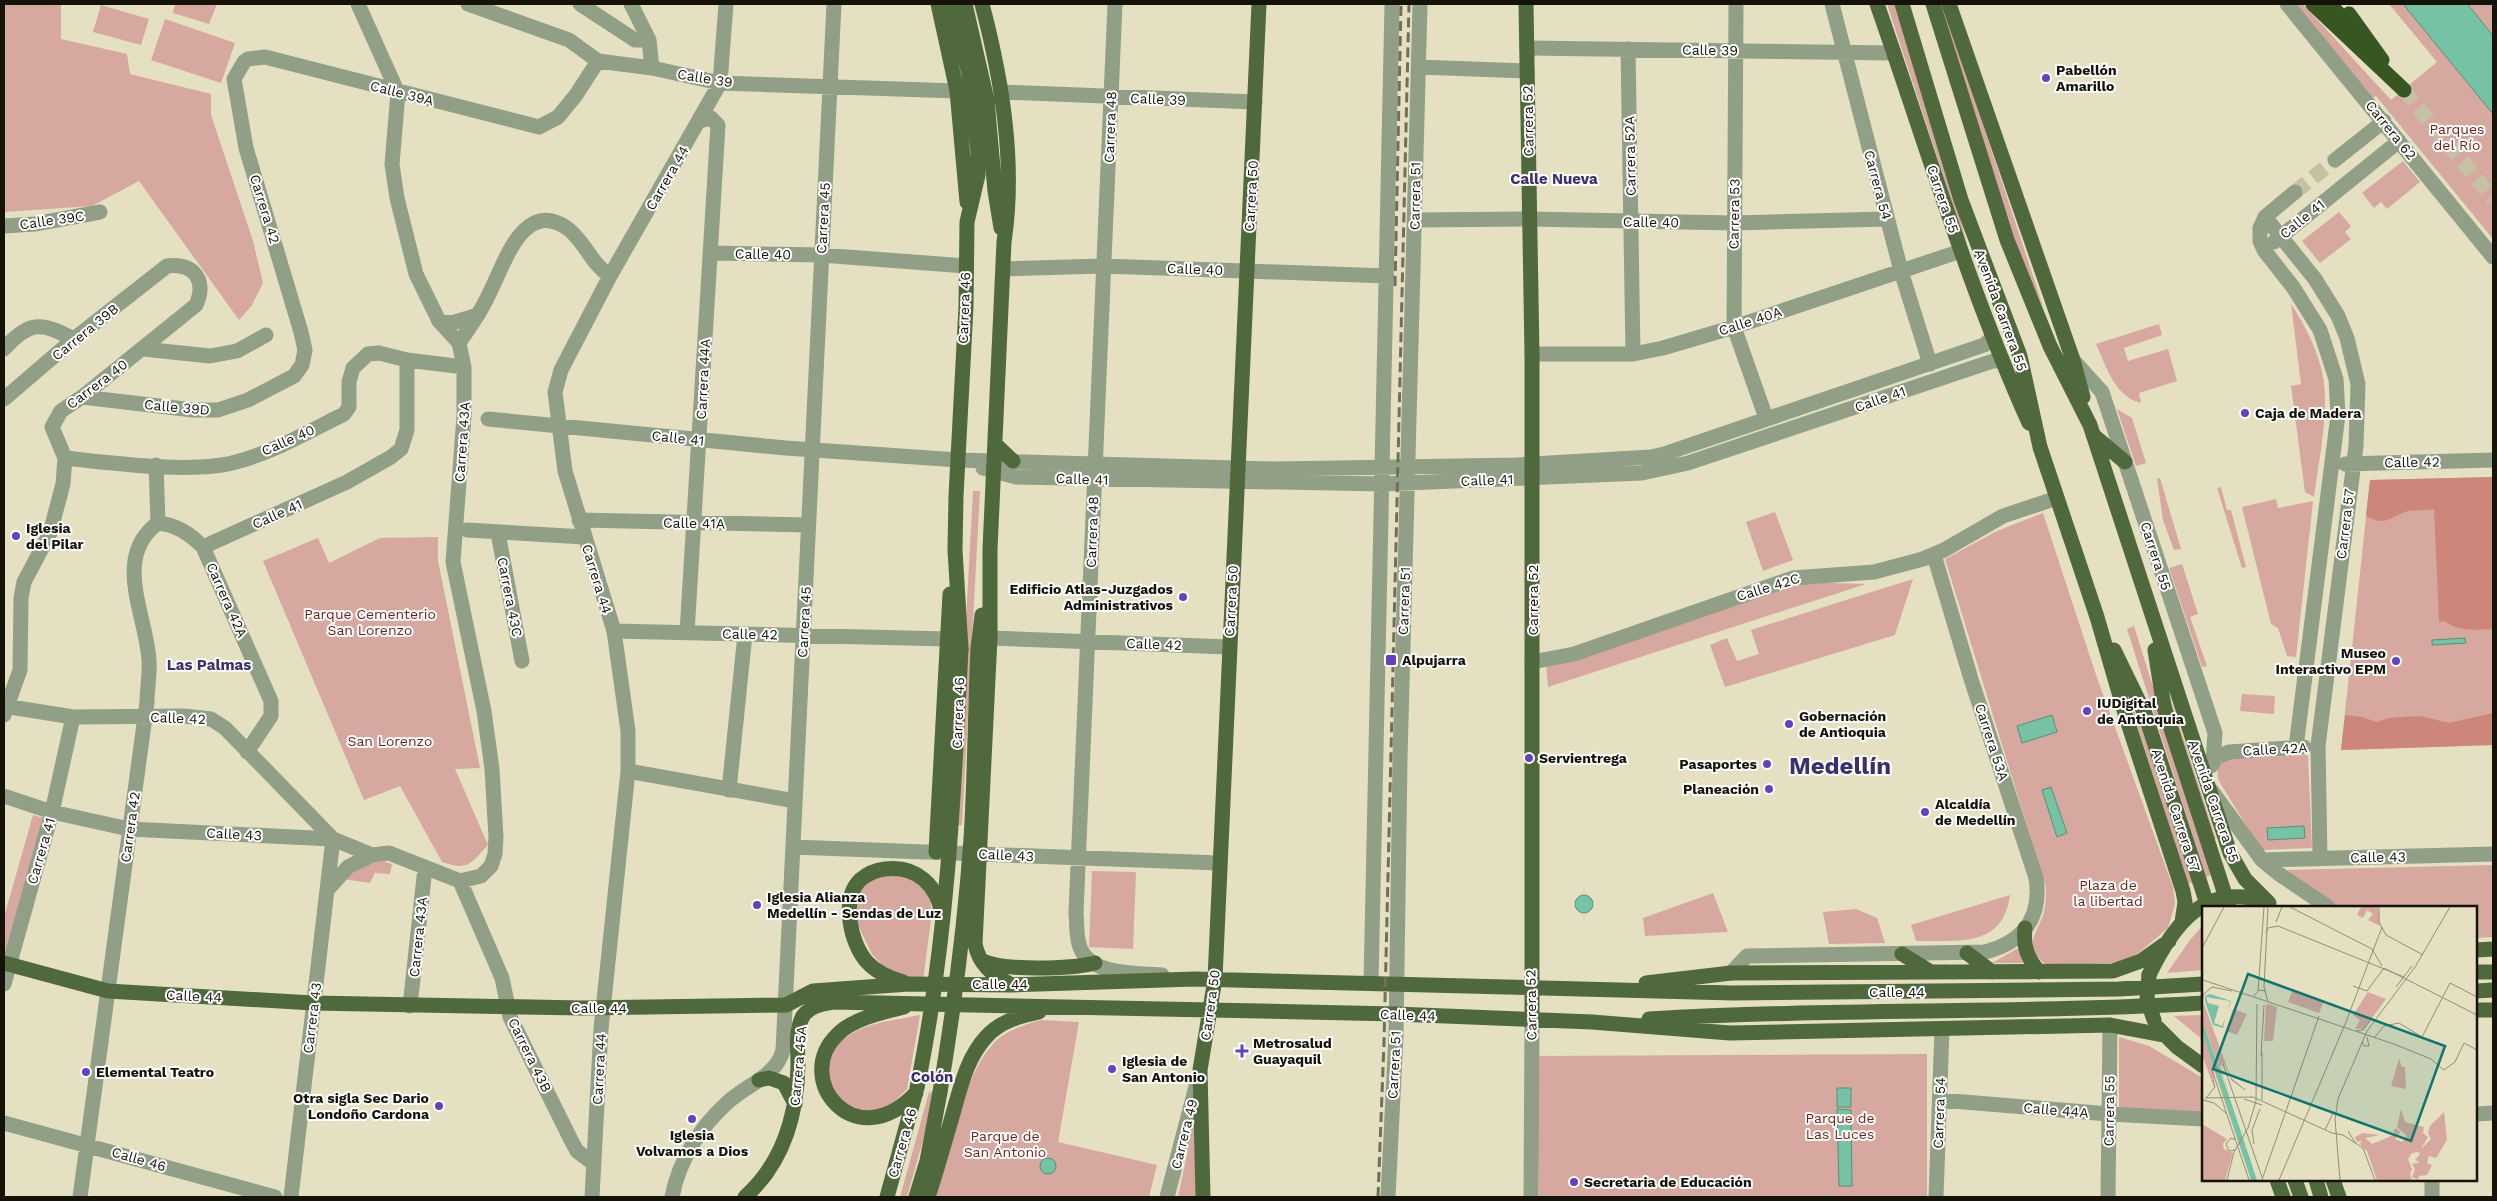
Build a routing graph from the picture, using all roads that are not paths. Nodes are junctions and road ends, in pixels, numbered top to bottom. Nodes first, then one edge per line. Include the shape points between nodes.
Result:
1 (358, 4) edge
2 (468, 4) edge
3 (580, 4) edge
4 (631, 4) edge
5 (726, 4) edge
6 (834, 4) edge
7 (938, 4) edge
8 (952, 4) edge
9 (966, 4) edge
10 (982, 4) edge
11 (1115, 4) edge
12 (1259, 4) edge
13 (1392, 4) edge
14 (1420, 4) edge
15 (1526, 4) edge
16 (1736, 4) edge
17 (1832, 4) edge
18 (1877, 4) edge
19 (1902, 4) edge
20 (1933, 4) edge
21 (1949, 4) edge
22 (2288, 4) edge
23 (2313, 4) edge
24 (2330, 4) edge
25 (2342, 4) edge
26 (649, 40) junction
27 (1526, 48) junction
28 (1628, 49) junction
29 (1737, 51) junction
30 (1843, 52) junction
31 (1894, 53) junction
32 (265, 58) joint
33 (598, 61) junction
34 (1418, 67) junction
35 (652, 68) junction
36 (1527, 71) junction
37 (720, 83) junction
38 (829, 86) junction
39 (2404, 90) junction
40 (957, 91) junction
41 (1001, 92) junction
42 (398, 93) junction
43 (1111, 97) junction
44 (1255, 102) junction
45 (699, 120) junction
46 (2384, 121) junction
47 (983, 123) junction
48 (2399, 141) junction
49 (2335, 160) tunnel mouth
50 (2296, 192) tunnel mouth
51 (100, 212) dead end
52 (2265, 217) junction
53 (1529, 219) junction
54 (1415, 220) junction
55 (1887, 220) junction
56 (967, 222) junction
57 (1632, 222) junction
58 (1734, 223) junction
59 (4, 226) edge
60 (2280, 236) junction
61 (1004, 242) junction
62 (1978, 250) junction
63 (2264, 250) junction
64 (1961, 251) junction
65 (710, 253) junction
66 (821, 255) junction
67 (2493, 257) edge
68 (167, 266) joint
69 (966, 266) junction
70 (1104, 266) junction
71 (1002, 269) junction
72 (1247, 271) junction
73 (1901, 271) junction
74 (610, 276) junction
75 (1387, 276) junction
76 (1980, 305) junction
77 (478, 315) junction
78 (439, 321) junction
79 (1734, 327) junction
80 (266, 335) dead end
81 (1992, 338) junction
82 (74, 339) junction
83 (459, 343) junction
84 (5, 347) edge
85 (143, 348) junction
86 (1532, 354) junction
87 (1633, 354) junction
88 (407, 360) junction
89 (2073, 360) junction
90 (2001, 361) junction
91 (1930, 364) junction
92 (464, 367) junction
93 (294, 376) joint
94 (82, 397) junction
95 (4, 399) edge
96 (1766, 418) junction
97 (488, 419) dead end
98 (558, 426) junction
99 (2091, 430) junction
100 (1732, 431) junction
101 (699, 440) junction
102 (995, 444) junction
103 (2040, 447) junction
104 (812, 450) junction
105 (1721, 452) junction
106 (65, 458) junction
107 (958, 460) junction
108 (1012, 460) junction
109 (2493, 460) edge
110 (1096, 462) junction
111 (2125, 462) junction
112 (1532, 464) junction
113 (2331, 464) junction
114 (2353, 464) junction
115 (156, 465) junction
116 (994, 466) junction
117 (1408, 466) junction
118 (1384, 467) junction
119 (1238, 475) junction
120 (1095, 479) junction
121 (1532, 479) junction
122 (1408, 482) junction
123 (1383, 484) junction
124 (2057, 498) junction
125 (579, 520) junction
126 (158, 523) junction
127 (694, 523) junction
128 (808, 526) junction
129 (467, 530) dead end
130 (498, 533) junction
131 (584, 537) junction
132 (204, 546) junction
133 (990, 549) junction
134 (954, 550) junction
135 (1934, 555) junction
136 (2148, 604) junction
137 (2097, 617) junction
138 (614, 631) junction
139 (687, 633) junction
140 (745, 634) junction
141 (803, 634) junction
142 (990, 638) junction
143 (947, 639) junction
144 (1088, 641) junction
145 (1229, 646) junction
146 (522, 661) dead end
147 (1532, 662) junction
148 (2164, 707) joint
149 (5, 710) edge
150 (2145, 714) joint
151 (73, 717) junction
152 (144, 717) junction
153 (2215, 733) junction
154 (2318, 746) junction
155 (2296, 747) junction
156 (2232, 751) junction
157 (247, 752) junction
158 (2213, 762) junction
159 (628, 772) junction
160 (2207, 785) junction
161 (729, 790) junction
162 (4, 796) edge
163 (795, 801) junction
164 (52, 812) junction
165 (129, 830) junction
166 (333, 839) junction
167 (794, 847) junction
168 (936, 852) junction
169 (980, 853) junction
170 (2493, 854) edge
171 (372, 855) junction
172 (1078, 858) junction
173 (2320, 858) junction
174 (2262, 860) junction
175 (1219, 863) junction
176 (426, 868) junction
177 (460, 881) junction
178 (329, 888) junction
179 (2273, 905) edge
180 (2208, 906) edge
181 (2229, 906) edge
182 (2327, 906) edge
183 (943, 917) junction
184 (2182, 922) junction
185 (2026, 928) junction
186 (2169, 941) junction
187 (2493, 949) edge
188 (2477, 950) edge
189 (1967, 953) junction
190 (1902, 954) junction
191 (980, 960) junction
192 (1095, 963) junction
193 (6, 964) edge
194 (1931, 972) junction
195 (1992, 972) junction
196 (2039, 972) junction
197 (2477, 972) edge
198 (2493, 972) edge
199 (1732, 974) junction
200 (1194, 979) junction
201 (1215, 979) junction
202 (1371, 983) junction
203 (4, 984) edge
204 (909, 984) junction
205 (1011, 984) junction
206 (1396, 984) junction
207 (2202, 984) edge
208 (1531, 989) junction
209 (1590, 989) junction
210 (2493, 990) edge
211 (108, 991) junction
212 (2477, 991) edge
213 (313, 1003) junction
214 (2202, 1003) edge
215 (917, 1004) junction
216 (786, 1005) junction
217 (410, 1006) junction
218 (508, 1006) junction
219 (603, 1008) junction
220 (1058, 1008) junction
221 (1212, 1010) junction
222 (2477, 1010) edge
223 (2493, 1010) edge
224 (807, 1012) joint
225 (1396, 1014) junction
226 (1532, 1021) junction
227 (1592, 1022) junction
228 (2110, 1026) junction
229 (1942, 1029) junction
230 (2163, 1034) junction
231 (2202, 1065) edge
232 (1200, 1070) junction
233 (759, 1080) junction
234 (917, 1091) junction
235 (1940, 1100) junction
236 (795, 1104) junction
237 (2493, 1113) edge
238 (2109, 1114) junction
239 (2477, 1114) edge
240 (2202, 1119) edge
241 (4, 1123) edge
242 (87, 1145) junction
243 (594, 1164) junction
244 (2277, 1181) edge
245 (2295, 1181) edge
246 (2316, 1181) edge
247 (2333, 1181) edge
248 (2432, 1181) edge
249 (80, 1197) edge
250 (275, 1197) edge
251 (292, 1197) edge
252 (592, 1197) edge
253 (672, 1197) edge
254 (745, 1197) edge
255 (887, 1197) edge
256 (916, 1197) edge
257 (928, 1197) edge
258 (1167, 1197) edge
259 (1203, 1197) edge
260 (1388, 1197) edge
261 (1531, 1197) edge
262 (1936, 1197) edge
263 (2108, 1197) edge
264 (2283, 1197) edge
265 (2301, 1197) edge
266 (2322, 1197) edge
267 (2339, 1197) edge
268 (2432, 1197) edge

1 - 42 street
2 - 33 street, Calle 39 via 569,40
3 - 26 street via 635,40
4 - 26 street
5 - 37 street, Carrera 44
6 - 38 street, Carrera 45
7 - 40 main road, Carrera 46
8 - 47 main road, Carrera 46
9 - 47 main road, Carrera 46 via 982,70
10 - 41 main road, Carrera 46
11 - 43 street, Carrera 48
12 - 44 main road, Carrera 50
13 - 75 street, Carrera 51
14 - 34 street, Carrera 51
15 - 27 main road, Carrera 52
16 - 29 street, Carrera 53
17 - 30 street, Carrera 54
18 - 31 main road, Carrera 55
19 - 62 main road, Avenida Carrera 55
20 - 99 main road, Avenida Carrera 55 via 1998,217 2037,317
21 - 89 main road, Carrera 55
22 - 46 street, Carrera 62
23 - 39 highway
24 - 39 highway
25 - 39 highway
26 - 35 street
27 - 28 street, Calle 39
27 - 36 main road, Carrera 52
28 - 29 street, Calle 39
28 - 57 street, Carrera 52A
29 - 30 street, Calle 39
29 - 58 street, Carrera 53
30 - 31 street, Calle 39
30 - 55 street, Carrera 54
31 - 64 main road, Carrera 55
32 - 42 street, Calle 39A
32 - 93 street, Carrera 42 via 248,59 234,78 246,148 302,332 305,350 302,365
33 - 35 street, Calle 39
33 - 42 street, Calle 39A via 558,117 539,127
34 - 36 street
34 - 54 street, Carrera 51
35 - 37 street, Calle 39
36 - 53 main road, Carrera 52
37 - 38 street, Calle 39
37 - 45 street, Carrera 44
38 - 40 street, Calle 39
38 - 66 street, Carrera 45
40 - 56 main road, Carrera 46
41 - 43 street, Calle 39
41 - 61 main road, Carrera 46 via 1009,199
42 - 78 street via 392,164 397,198 416,274
43 - 44 street, Calle 39
43 - 70 street, Carrera 48
44 - 72 main road, Carrera 50
45 - 65 street, Carrera 44A via 711,118 718,125
45 - 74 street, Carrera 44
46 - 48 street, Carrera 62
46 - 49 street
47 - 56 main road, Carrera 46 via 978,175
47 - 61 main road, Carrera 46
48 - 60 street, Calle 41
48 - 67 street, Carrera 62
50 - 52 street, Calle 41
51 - 59 street, Calle 39C
52 - 60 street, Carrera 57
52 - 63 street, Calle 41 via 2260,228
53 - 54 street, Calle 40
53 - 57 street, Calle 40
53 - 86 main road, Carrera 52
54 - 117 street, Carrera 51
55 - 58 street, Calle 40
55 - 73 street, Carrera 54
56 - 69 main road, Carrera 46
57 - 58 street, Calle 40
57 - 87 street, Carrera 52A
58 - 79 street, Carrera 53
60 - 63 street, Calle 41
60 - 114 street, Carrera 57 via 2326,296 2347,338 2358,384
61 - 71 main road, Carrera 46
62 - 76 main road
62 - 103 main road, Avenida Carrera 55 via 2020,356
63 - 113 street, Carrera 57 via 2306,307 2329,354 2338,398
64 - 73 street, Calle 40A
64 - 76 main road, Carrera 55
65 - 66 street, Calle 40
65 - 101 street, Carrera 44A
66 - 69 street, Calle 40
66 - 104 street, Carrera 45
68 - 82 street, Carrera 39B
68 - 85 street, Carrera 40 via 178,264 188,267 200,284 200,295 196,305
69 - 107 main road, Carrera 46
70 - 71 street, Calle 40
70 - 72 street, Calle 40
70 - 110 street, Carrera 48
71 - 102 main road, Carrera 46
72 - 75 street, Calle 40
72 - 119 main road, Carrera 50
73 - 79 street, Calle 40A
73 - 91 street, Carrera 54
74 - 77 street via 597,266 566,228 549,222 535,223 523,230 513,243
74 - 98 street, Carrera 44 via 557,381
75 - 118 street, Carrera 51
76 - 81 main road, Carrera 55
77 - 78 street via 452,324
77 - 83 street
78 - 83 street
79 - 87 street, Calle 40A
79 - 96 street, Carrera 53
80 - 85 street via 238,351 210,356
81 - 90 main road, Carrera 55
81 - 91 street, Calle 41 via 1984,345
82 - 84 street via 48,326 32,326
82 - 95 street, Carrera 39B
83 - 92 street, Carrera 43A
85 - 94 street, Carrera 40
86 - 87 street, Calle 40A
86 - 112 main road, Carrera 52
88 - 92 street, Calle 40
88 - 115 street, Calle 40 via 379,353 368,354 353,368 349,382 349,407 344,414 283,444 236,462 206,467
88 - 132 street, Calle 41 via 407,430 401,449 348,482
89 - 99 main road, Carrera 55
89 - 111 street, Carrera 55 via 2102,392
90 - 103 main road, Carrera 55
90 - 105 street, Calle 41
91 - 96 street, Calle 41
92 - 177 street, Carrera 43A via 464,416 453,562 487,730 496,837 491,866 481,876
93 - 94 street, Calle 39D via 248,400 218,410
94 - 106 street, Carrera 40 via 61,412 52,426
96 - 100 street, Calle 41
97 - 98 street, Calle 41
98 - 101 street, Calle 41
98 - 125 street, Carrera 44 via 565,471
99 - 111 main road
99 - 136 main road, Avenida Carrera 55
100 - 105 street via 1720,441
100 - 112 street, Calle 41 via 1651,457
101 - 104 street, Calle 41
101 - 127 street, Carrera 44A
102 - 108 main road
102 - 116 main road, Carrera 46
103 - 124 main road, Avenida Carrera 55
104 - 107 street, Calle 41
104 - 128 street, Carrera 45
105 - 121 street, Calle 41 via 1669,469 1642,473
106 - 115 street, Calle 40
106 - 149 street, Carrera 40 via 63,484 50,533 24,582 20,670
107 - 116 street, Calle 41
107 - 134 main road, Carrera 46
108 - 110 street, Calle 41
108 - 116 street, Calle 41
109 - 114 street, Calle 42
110 - 119 street, Calle 41
110 - 120 street, Carrera 48
111 - 153 street, Carrera 55
112 - 117 street, Calle 41
112 - 121 main road, Carrera 52
113 - 114 street, Calle 42
113 - 155 street, Carrera 57
114 - 154 street, Carrera 57
115 - 126 street
116 - 120 street, Calle 41 via 1016,477
116 - 133 main road, Carrera 46
117 - 118 street, Calle 41
117 - 122 street, Carrera 51
118 - 119 street, Calle 41
118 - 123 street, Carrera 51
119 - 120 street, Calle 41
119 - 123 street, Calle 41
119 - 145 main road, Carrera 50
120 - 144 street, Carrera 48
121 - 122 street, Calle 41
121 - 147 main road, Carrera 52
122 - 123 street, Calle 41
122 - 206 street, Carrera 51
123 - 202 street, Carrera 51
124 - 135 street, Calle 42C via 2003,516
124 - 137 main road, Avenida Carrera 55
125 - 127 street, Calle 41A
125 - 131 street, Carrera 44
126 - 132 street, Carrera 42A via 170,524 184,531
126 - 152 street, Carrera 42 via 140,541 133,574 149,660
127 - 128 street, Calle 41A
127 - 139 street, Carrera 44A
128 - 141 street, Carrera 45
129 - 130 street
130 - 131 street
130 - 146 street, Carrera 43C
131 - 138 street, Carrera 44
132 - 157 street, Carrera 42A via 271,701 271,716
133 - 142 main road, Carrera 46
133 - 256 main road, Carrera 46, bridge via 978,649 966,903 940,1092 927,1161
134 - 143 main road
134 - 183 main road, Carrera 46, bridge via 961,649 954,794
135 - 147 street, Calle 42C via 1874,572 1793,578 1574,654
135 - 185 street, Carrera 53A via 2036,878 2038,900 2035,915
136 - 148 main road, Avenida Carrera 55
136 - 160 main road, Avenida Carrera 55
137 - 150 main road, Avenida Carrera 55
137 - 184 main road, Avenida Carrera 55 via 2126,718 2183,891
138 - 139 street, Calle 42
138 - 159 street, Carrera 44 via 628,732
139 - 140 street, Calle 42
140 - 141 street, Calle 42
140 - 161 street
141 - 143 street, Calle 42
141 - 163 street, Carrera 45
142 - 144 street, Calle 42
142 - 169 main road, Carrera 46
143 - 168 main road
144 - 145 street, Calle 42
144 - 172 street, Carrera 48
145 - 175 main road, Carrera 50
147 - 208 main road, Carrera 52
148 - 181 main road, Avenida Carrera 57, bridge
149 - 151 street, Calle 42
150 - 180 main road, Avenida Carrera 57, bridge
151 - 152 street, Calle 42
151 - 164 street, Carrera 41
152 - 157 street, Calle 42 via 211,719 225,728
152 - 165 street, Carrera 42
153 - 156 street, Calle 42A via 2223,746
153 - 158 street, Carrera 55
154 - 155 street, Calle 42A
154 - 173 street, Carrera 57
155 - 156 street, Calle 42A
156 - 158 street, Calle 42A
157 - 166 street, Calle 42
158 - 160 street
159 - 161 street
159 - 219 street, Carrera 44
160 - 174 street
160 - 179 main road, Avenida Carrera 55 via 2237,868
161 - 163 street
162 - 164 street, Calle 43
163 - 167 street, Carrera 45
164 - 165 street, Calle 43
164 - 193 street, Carrera 41
165 - 166 street, Calle 43
165 - 211 street, Carrera 42
166 - 171 street, Calle 43
166 - 178 street, Carrera 43
167 - 168 street, Calle 43
167 - 216 street, Carrera 45
168 - 169 street, Calle 43
169 - 172 street, Calle 43
169 - 191 main road, Carrera 46 via 975,944
170 - 173 street, Calle 43
171 - 176 street, Calle 43 via 389,853
171 - 178 street via 348,867
172 - 175 street, Calle 43
172 - 192 street, Carrera 48 via 1076,912 1079,944 1086,957
173 - 174 street, Calle 43
174 - 182 street
175 - 201 main road, Carrera 50
176 - 177 street, Calle 43
176 - 217 street, Carrera 43A
177 - 218 street, Carrera 43B via 502,978
178 - 213 street, Carrera 43
179 - 184 main road via 2254,898 2230,895 2199,906
183 - 204 main road via 936,893 918,874 894,868 869,874 860,880 852,893 853,937 866,961 888,978
183 - 234 main road, Carrera 46, bridge via 933,1003
184 - 186 main road
185 - 189 street via 1996,949
185 - 196 main road via 2026,954
186 - 196 main road, Calle 44 via 2141,961 2123,968 2101,972
186 - 230 main road, bridge via 2148,975 2146,990 2154,1020
187 - 188 main road
189 - 190 street
189 - 195 main road
190 - 194 main road
190 - 199 street via 1747,956
191 - 192 main road via 1002,967
191 - 205 main road via 994,975
192 - 200 street, Calle 44 via 1107,969
193 - 203 street, Carrera 41
193 - 211 main road, Calle 44
194 - 195 main road, Calle 44
194 - 199 main road, Calle 44
195 - 196 main road, Calle 44
197 - 198 main road
199 - 209 main road, Calle 44
200 - 201 main road, Calle 44
200 - 205 main road, Calle 44
201 - 202 main road, Calle 44
201 - 221 main road, Carrera 50
202 - 206 main road, Calle 44
204 - 205 main road, Calle 44
204 - 216 main road, Calle 44 via 813,991
206 - 208 main road, Calle 44
206 - 225 street, Carrera 51
207 - 209 main road, Calle 44 via 2119,989 1926,992 1733,993
208 - 209 main road, Calle 44
208 - 226 main road, Carrera 52
210 - 212 main road
211 - 213 main road, Calle 44
211 - 242 street, Carrera 42
213 - 217 main road, Calle 44
213 - 251 street, Carrera 43
214 - 227 main road, Calle 44 via 2125,1008 1738,1013
215 - 220 main road, Calle 44
215 - 224 main road, Calle 44 via 834,1002
215 - 234 main road via 890,1010 844,1029 832,1040 822,1064 823,1080 830,1096 841,1108 857,1117 875,1118 893,1113
216 - 219 main road, Calle 44
216 - 233 street, Carrera 45 via 782,1057
217 - 218 main road, Calle 44
218 - 219 main road, Calle 44
218 - 243 street, Carrera 43B via 510,1017 571,1140 577,1151
219 - 243 street, Carrera 44
220 - 221 main road, Calle 44
220 - 257 main road via 1011,1020 988,1035 979,1046 963,1080
221 - 225 main road, Calle 44
221 - 232 main road, Carrera 50
222 - 223 main road
224 - 236 main road, Carrera 45A via 799,1029
225 - 226 main road, Calle 44
225 - 260 street, Carrera 51
226 - 227 main road, Calle 44
226 - 261 street, Carrera 52
227 - 229 main road, Calle 44 via 1730,1033
228 - 229 main road, Calle 44
228 - 230 main road, Calle 44
228 - 238 street, Carrera 55
229 - 235 street, Carrera 54
230 - 231 main road
232 - 258 street, Carrera 49
232 - 259 main road, Carrera 50
233 - 236 main road via 769,1078 784,1083
233 - 253 street, Carrera 45 via 727,1102 696,1138 678,1171
234 - 255 main road, Carrera 46
235 - 238 street, Calle 44A
235 - 262 street, Carrera 54
236 - 254 main road, Carrera 45A via 782,1147 761,1180
237 - 239 street
238 - 240 street, Calle 44A
238 - 263 street, Carrera 55
241 - 242 street, Calle 46
242 - 249 street, Carrera 42
242 - 250 street, Calle 46
243 - 252 street, Carrera 44
244 - 264 main road
245 - 265 main road
246 - 266 main road
247 - 267 main road
248 - 268 street

